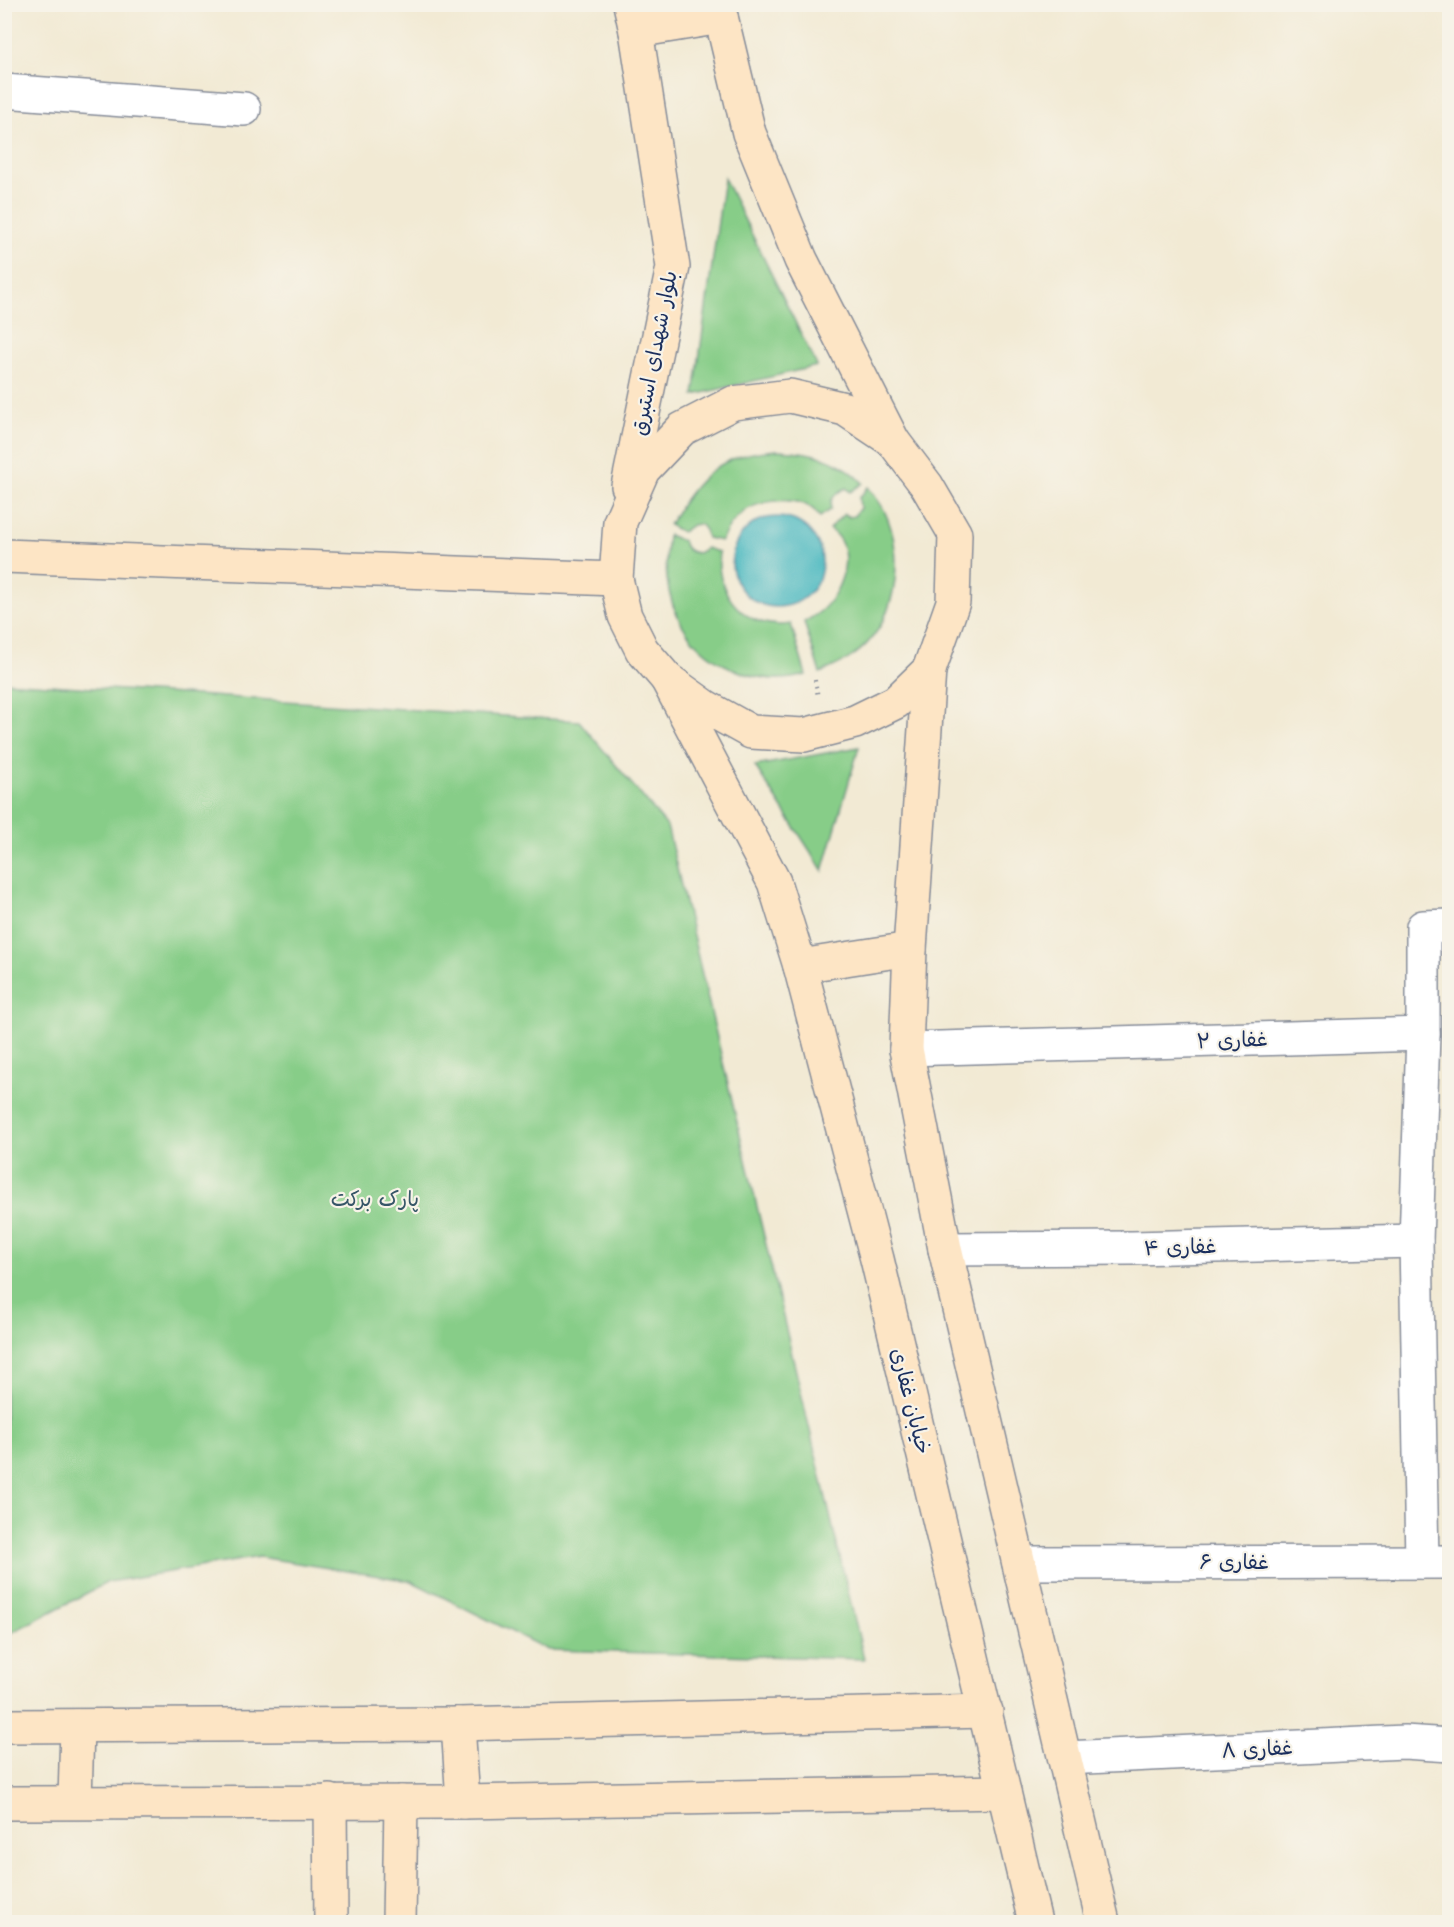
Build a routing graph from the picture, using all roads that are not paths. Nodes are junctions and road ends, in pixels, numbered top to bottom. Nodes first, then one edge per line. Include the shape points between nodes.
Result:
1 (720, 11) edge
2 (633, 18) edge
3 (4, 92) edge
4 (244, 109) dead end
5 (893, 441) junction
6 (620, 522) junction
7 (4, 556) edge
8 (616, 579) junction
9 (929, 670) junction
10 (667, 679) junction
11 (1449, 926) edge
12 (910, 949) junction
13 (800, 966) junction
14 (1423, 1034) junction
15 (906, 1049) junction
16 (1416, 1240) junction
17 (945, 1249) junction
18 (1436, 1562) edge
19 (1019, 1563) junction
20 (986, 1711) junction
21 (458, 1724) junction
22 (76, 1725) junction
23 (4, 1726) edge
24 (1449, 1745) edge
25 (1065, 1758) junction
26 (1004, 1792) junction
27 (330, 1801) junction
28 (75, 1802) junction
29 (401, 1802) junction
30 (463, 1802) junction
31 (4, 1803) edge
32 (1105, 1920) edge
33 (331, 1923) edge
34 (399, 1923) edge
35 (1035, 1923) edge

1 - 2 street
1 - 5 street via 749,133 801,260
2 - 6 street, بلوار شهدای استبرق via 673,267
3 - 4 street
5 - 6 street via 845,410 790,396 733,403 682,429 642,470
5 - 9 street via 927,486 955,534 952,602
6 - 8 street
7 - 8 street
8 - 10 street via 625,616 642,650
9 - 10 street via 896,702 855,722 804,735 751,732
9 - 12 street
10 - 13 street, خیابان غفاری via 774,882
11 - 14 street via 1423,927
12 - 13 street
12 - 15 street
13 - 20 street, خیابان غفاری via 877,1259
14 - 15 street, غفاری ۲
14 - 16 street
15 - 17 street
16 - 17 street, غفاری ۴
16 - 18 street
17 - 19 street
18 - 19 street, غفاری ۶
19 - 25 street
20 - 21 street
20 - 26 street, خیابان غفاری
21 - 22 street
21 - 30 street
22 - 23 street
22 - 28 street
24 - 25 street, غفاری ۸ via 1404,1742
25 - 32 street
26 - 30 street
26 - 35 street, خیابان غفاری
27 - 28 street
27 - 29 street
27 - 33 street
28 - 31 street
29 - 30 street
29 - 34 street

